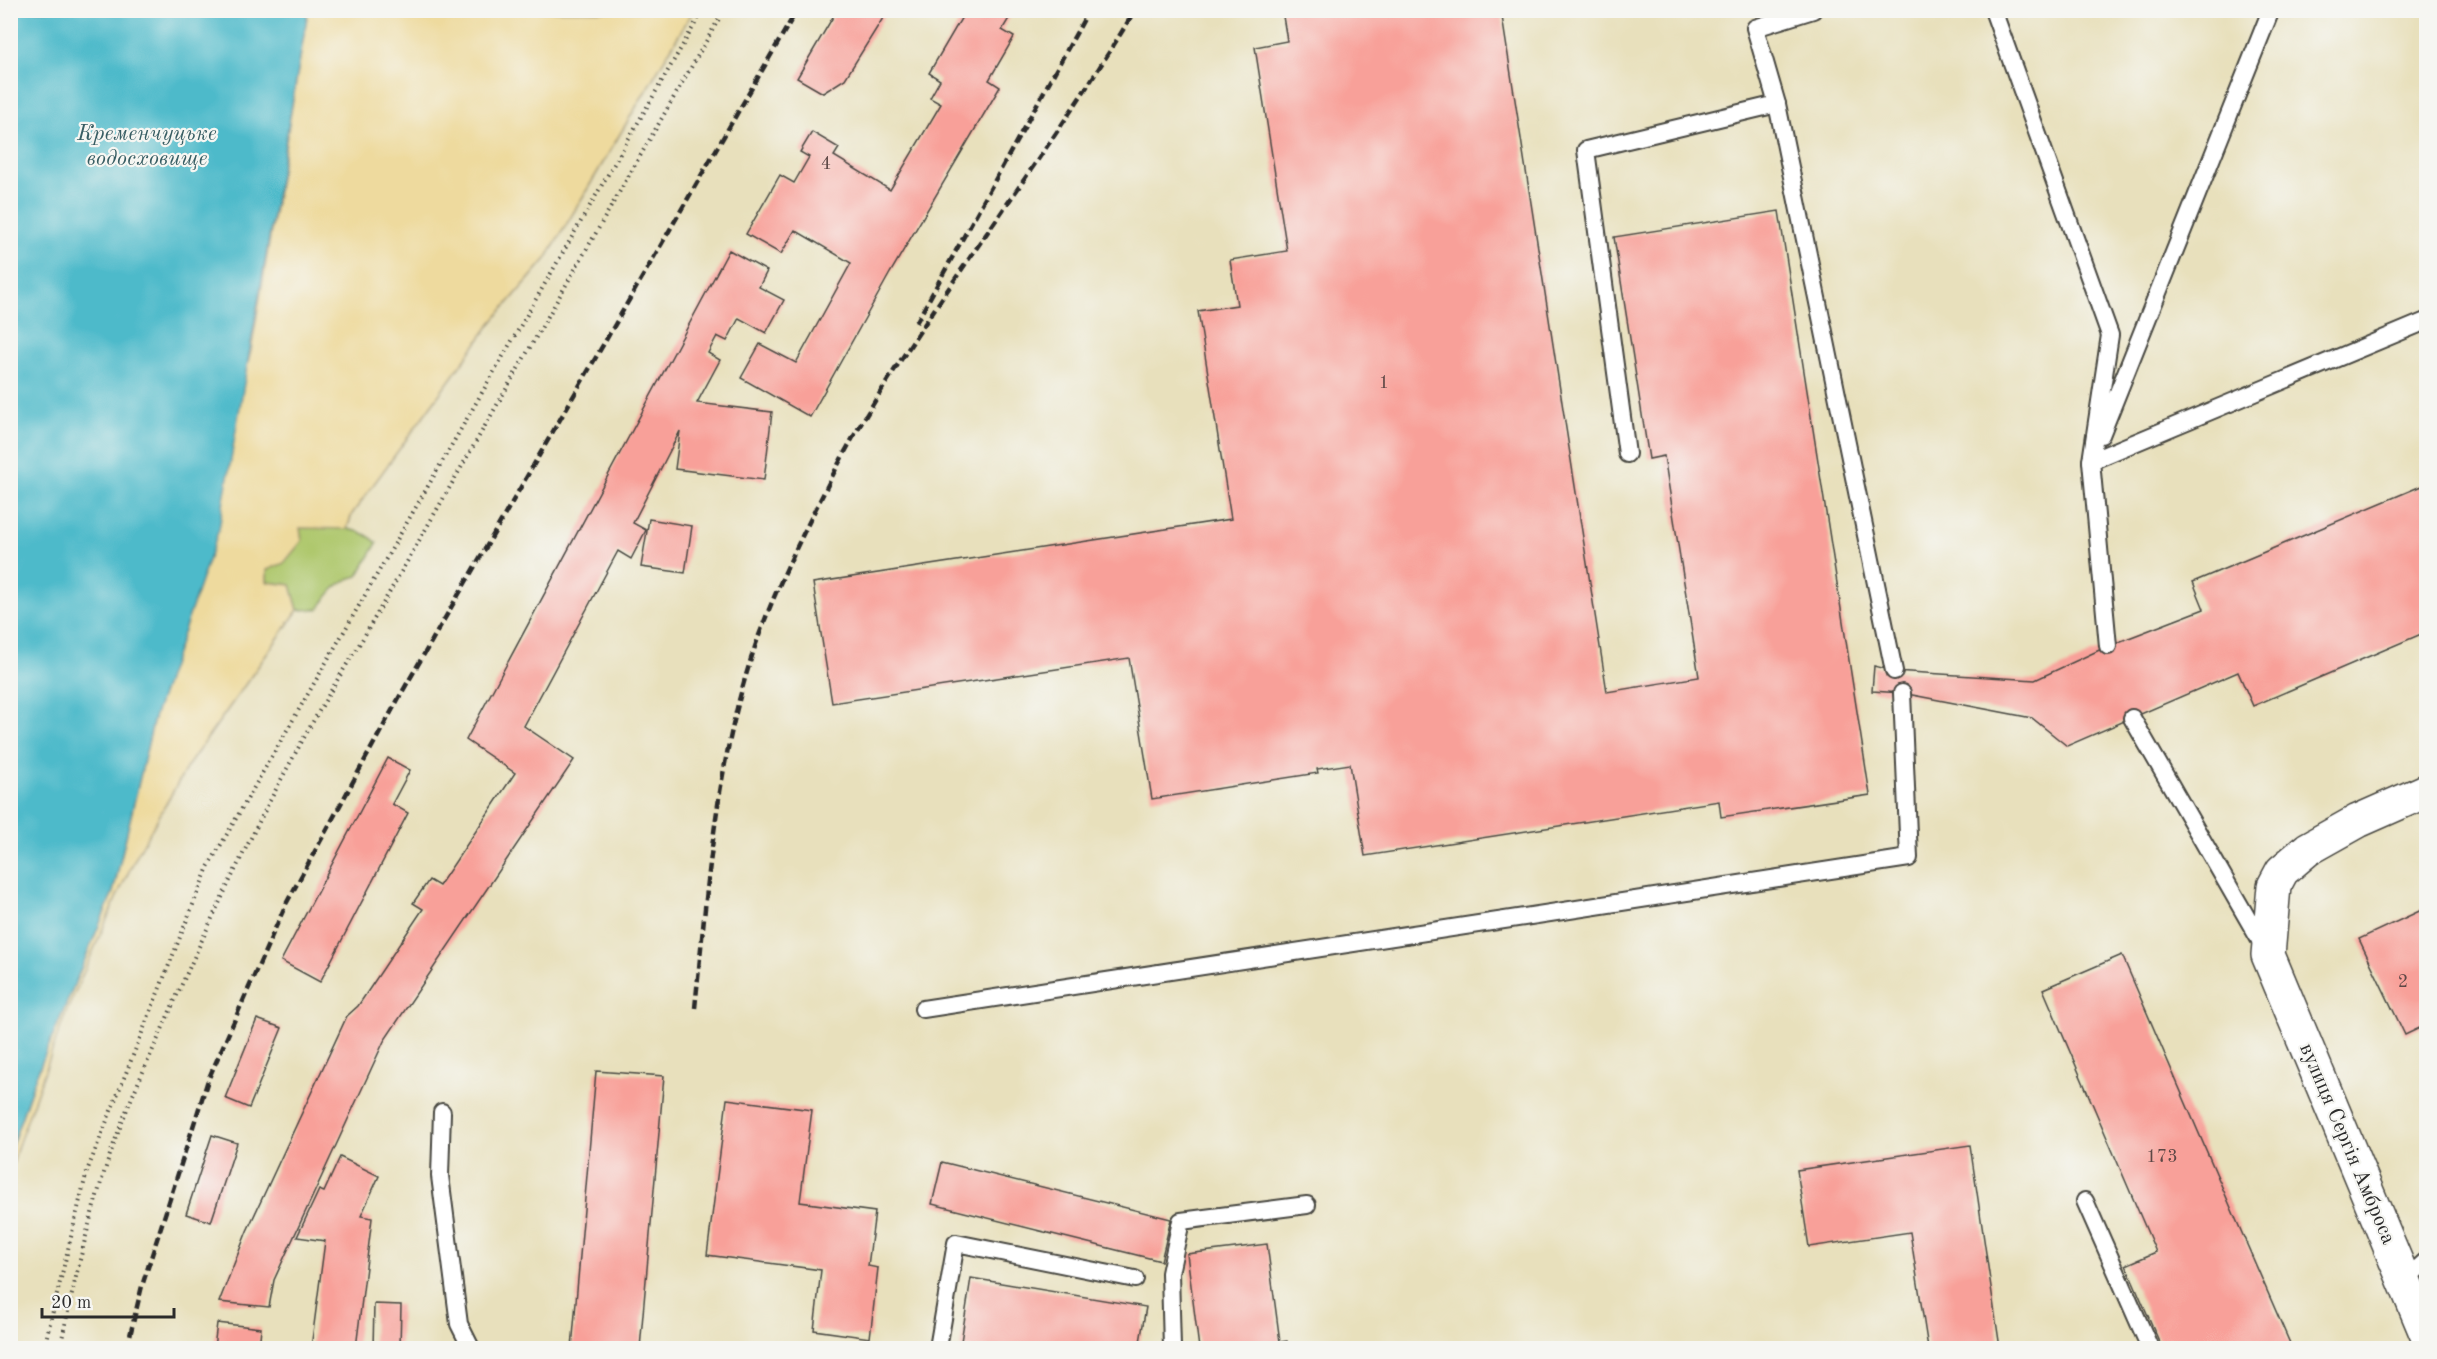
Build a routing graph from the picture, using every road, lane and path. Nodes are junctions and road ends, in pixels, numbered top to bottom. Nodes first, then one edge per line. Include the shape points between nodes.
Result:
1 (703, 10) edge
2 (724, 10) edge
3 (1813, 10) edge
4 (1993, 10) edge
5 (2271, 10) edge
6 (1777, 104) junction
7 (2427, 321) edge
8 (1627, 454) dead end
9 (2091, 461) junction
10 (2108, 646) dead end
11 (1894, 671) dead end
12 (1902, 693) dead end
13 (2132, 718) dead end
14 (2427, 791) edge
15 (2268, 955) junction
16 (923, 1009) dead end
17 (442, 1112) dead end
18 (2085, 1201) dead end
19 (1307, 1205) dead end
20 (2419, 1271) edge
21 (1135, 1279) dead end
22 (2427, 1333) edge
23 (44, 1348) edge
24 (60, 1348) edge
25 (471, 1348) edge
26 (938, 1348) edge
27 (1172, 1348) edge
28 (2150, 1348) edge

1 - 23 path via 208,867 87,1171
2 - 24 path via 368,630 327,694 253,832 118,1131 86,1233
3 - 6 lane via 1755,28
4 - 9 lane via 2110,335
5 - 9 lane
6 - 8 lane via 1586,150
6 - 11 lane
7 - 9 lane
9 - 10 lane
12 - 16 lane via 1909,858
13 - 15 lane
14 - 15 street via 2358,821 2308,849 2282,871 2274,886
15 - 20 street, вулиця Сергія Амброса
17 - 25 lane via 442,1188 459,1324
18 - 28 lane
19 - 27 lane via 1181,1221 1170,1273
20 - 22 street, вулиця Сергія Амброса
21 - 26 lane via 956,1243

